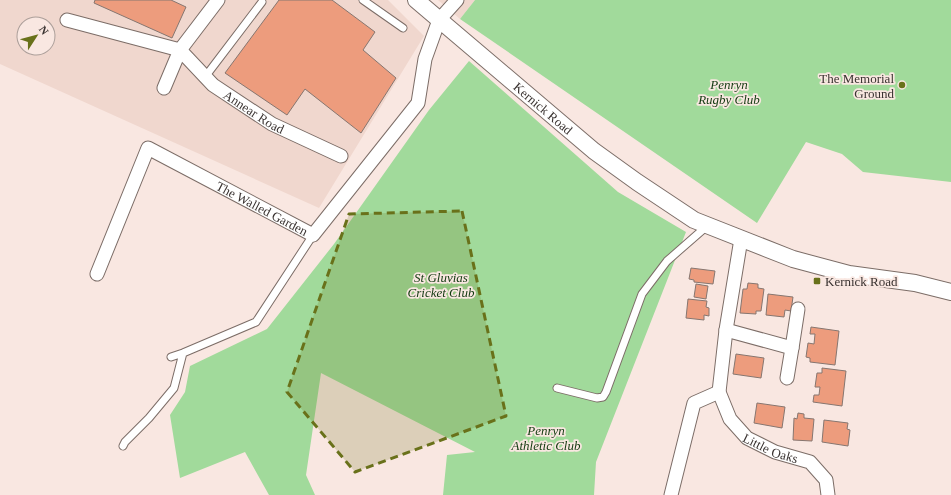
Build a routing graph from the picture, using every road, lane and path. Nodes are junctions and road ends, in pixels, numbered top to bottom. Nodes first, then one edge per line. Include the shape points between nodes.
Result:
1 (218, 0) edge
2 (363, 0) edge
3 (416, 0) edge
4 (457, 0) edge
5 (262, 1) edge
6 (67, 20) dead end
7 (439, 20) junction
8 (403, 28) dead end
9 (180, 50) junction
10 (205, 78) junction
11 (164, 88) dead end
12 (341, 156) dead end
13 (707, 225) junction
14 (313, 235) junction
15 (741, 240) junction
16 (97, 274) dead end
17 (951, 292) edge
18 (798, 309) dead end
19 (726, 330) junction
20 (792, 348) junction
21 (183, 353) junction
22 (171, 357) dead end
23 (787, 378) dead end
24 (557, 388) dead end
25 (719, 392) junction
26 (123, 446) dead end
27 (671, 495) edge
28 (828, 495) edge

1 - 9 street
2 - 8 lane
3 - 7 street, Kernick Road
4 - 7 street
5 - 10 lane
6 - 9 street
7 - 13 street, Kernick Road via 594,151 694,220
7 - 14 street, The Walled Garden via 425,59 418,103
9 - 10 street, Annear Road
9 - 11 street
10 - 12 street, Annear Road via 272,124
13 - 15 street, Kernick Road
13 - 24 lane via 667,261 642,294 603,397 597,398
14 - 16 street, The Walled Garden via 148,148
14 - 21 lane via 256,322
15 - 17 street, Kernick Road via 793,259 849,274
15 - 19 street, Little Oaks
18 - 20 street
19 - 20 street
19 - 25 street, Little Oaks
20 - 23 street
21 - 22 lane
21 - 26 lane via 174,388
25 - 27 street via 694,403
25 - 28 street, Little Oaks via 730,419 746,438 775,452 810,462 826,480

